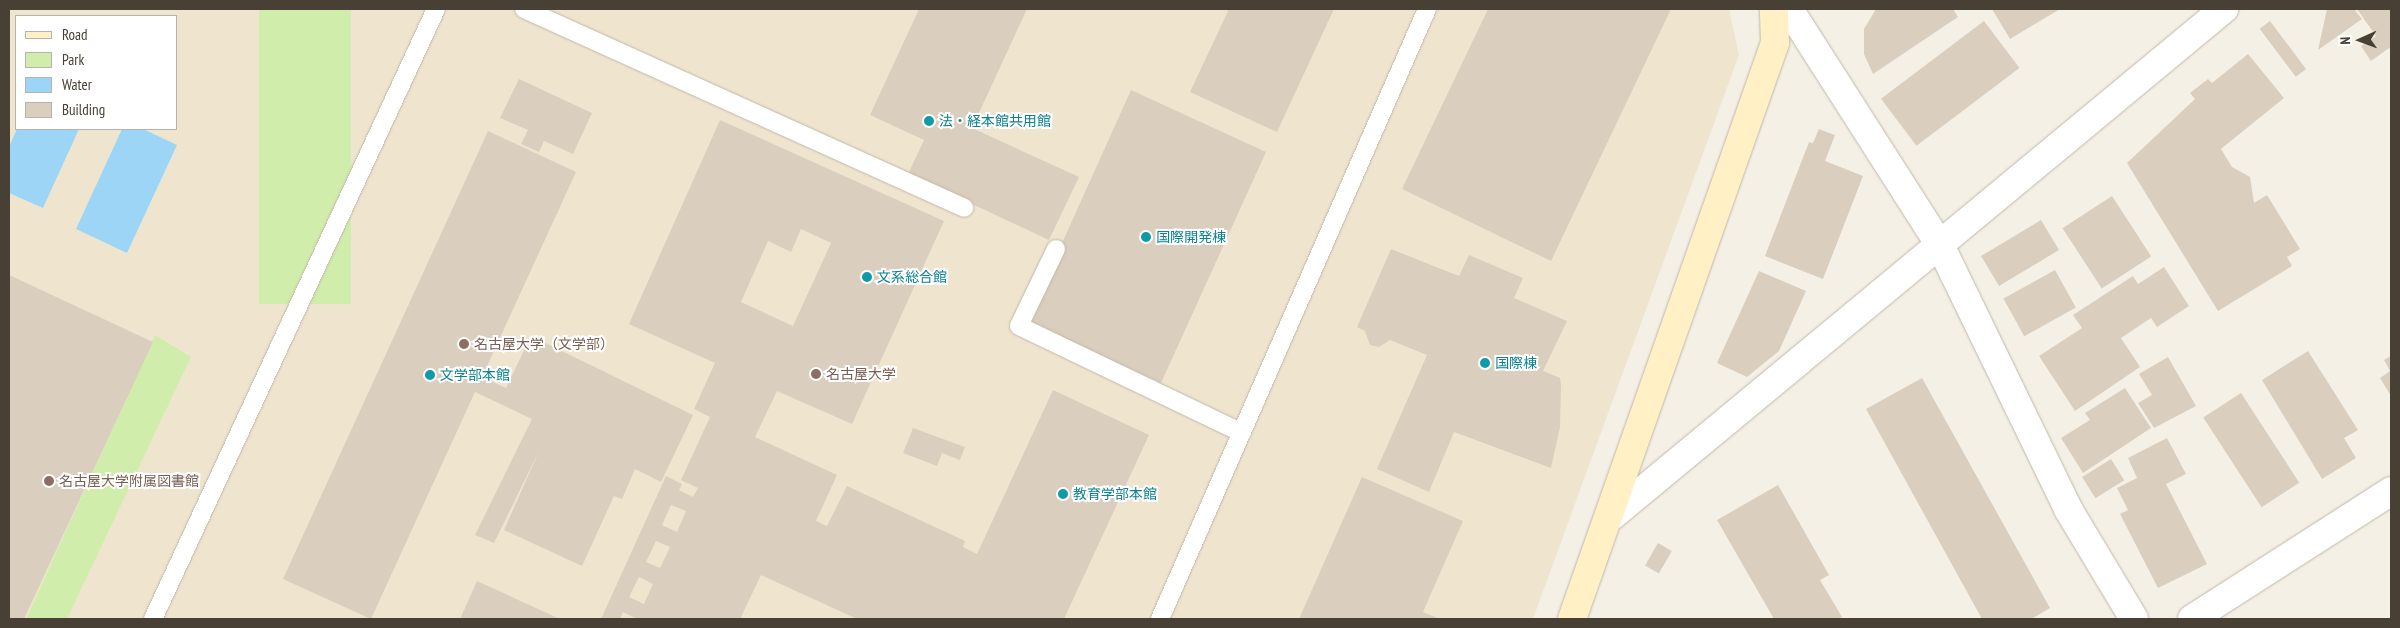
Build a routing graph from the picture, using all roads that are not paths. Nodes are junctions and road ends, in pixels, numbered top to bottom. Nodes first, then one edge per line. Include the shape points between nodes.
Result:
1 (436, 9) edge
2 (524, 9) edge
3 (1427, 9) edge
4 (1774, 9) edge
5 (1789, 9) edge
6 (2224, 9) edge
7 (964, 208) dead end
8 (1940, 245) junction
9 (1056, 249) dead end
10 (1242, 433) junction
11 (2391, 491) edge
12 (1612, 516) junction
13 (1166, 617) edge
14 (153, 619) edge
15 (1572, 619) edge
16 (2134, 619) edge
17 (2192, 619) edge

1 - 14 lane
2 - 7 lane
3 - 10 lane
4 - 12 street via 1775,43
5 - 8 street
6 - 8 street
8 - 12 street
8 - 16 street via 2068,509
9 - 10 lane via 1019,326
10 - 13 lane
11 - 17 street
12 - 15 street

